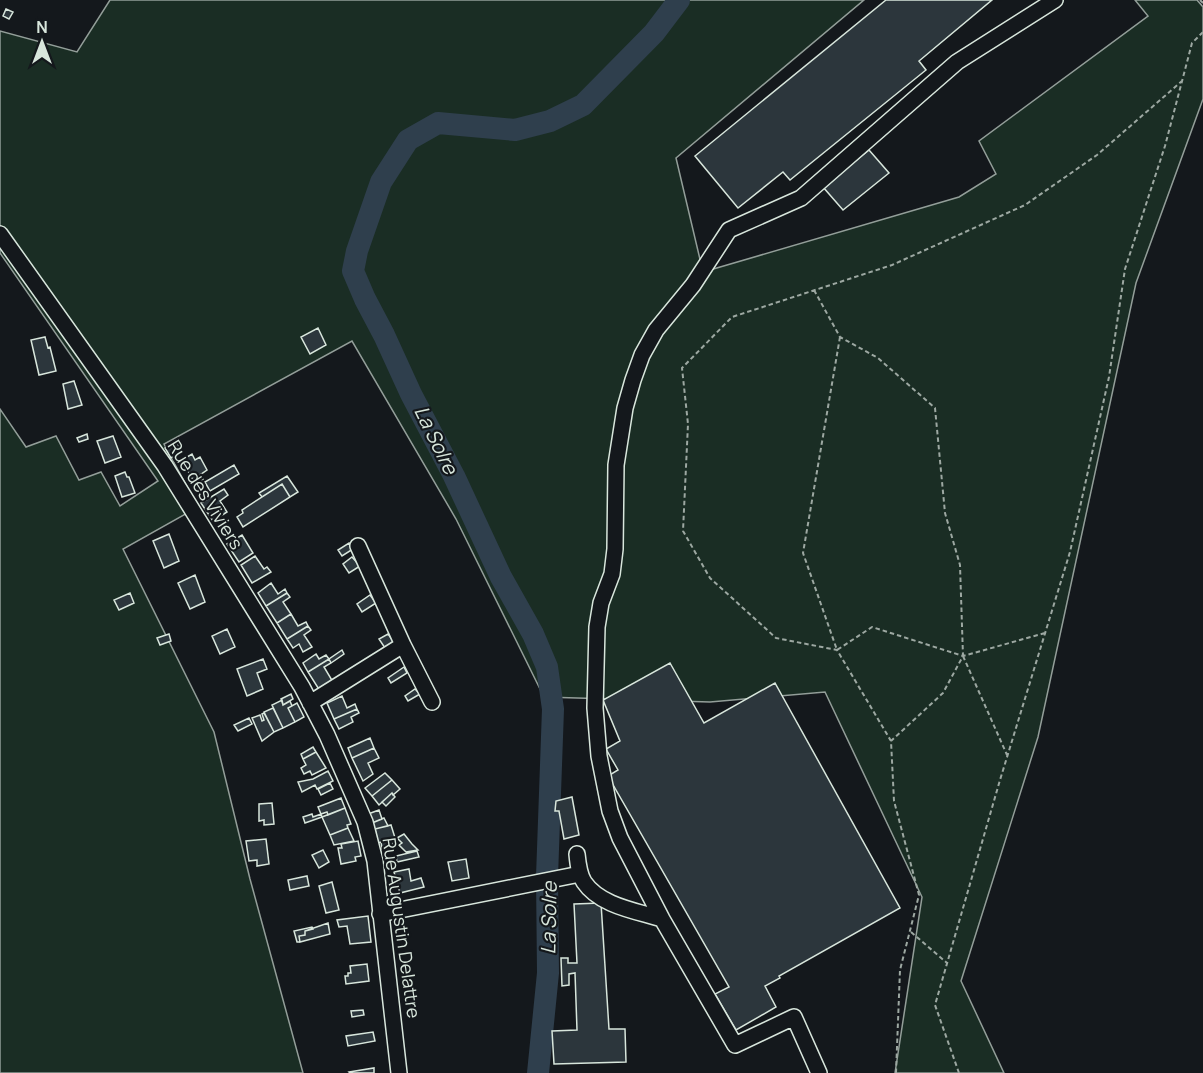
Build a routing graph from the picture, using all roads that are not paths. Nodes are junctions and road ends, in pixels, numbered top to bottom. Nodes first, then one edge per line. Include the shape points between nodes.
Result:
1 (1055, 0) edge
2 (0, 234) edge
3 (358, 546) dead end
4 (403, 645) junction
5 (432, 702) dead end
6 (310, 703) junction
7 (351, 792) joint
8 (577, 854) dead end
9 (580, 874) junction
10 (380, 914) junction
11 (662, 919) junction
12 (399, 1073) edge
13 (819, 1073) edge

1 - 11 street via 957,62 801,198 729,230 642,355 625,408 616,465 615,549 597,627 595,708 610,811
2 - 6 street, Rue des Viviers via 165,466
3 - 4 street
4 - 5 street
4 - 6 street
6 - 7 street, Rue des Viviers
7 - 10 street, Rue Augustin Delattre via 375,861
8 - 9 street
9 - 10 street
9 - 11 street via 591,890 615,904
10 - 12 street, Rue Augustin Delattre
11 - 13 street via 735,1045 794,1017

